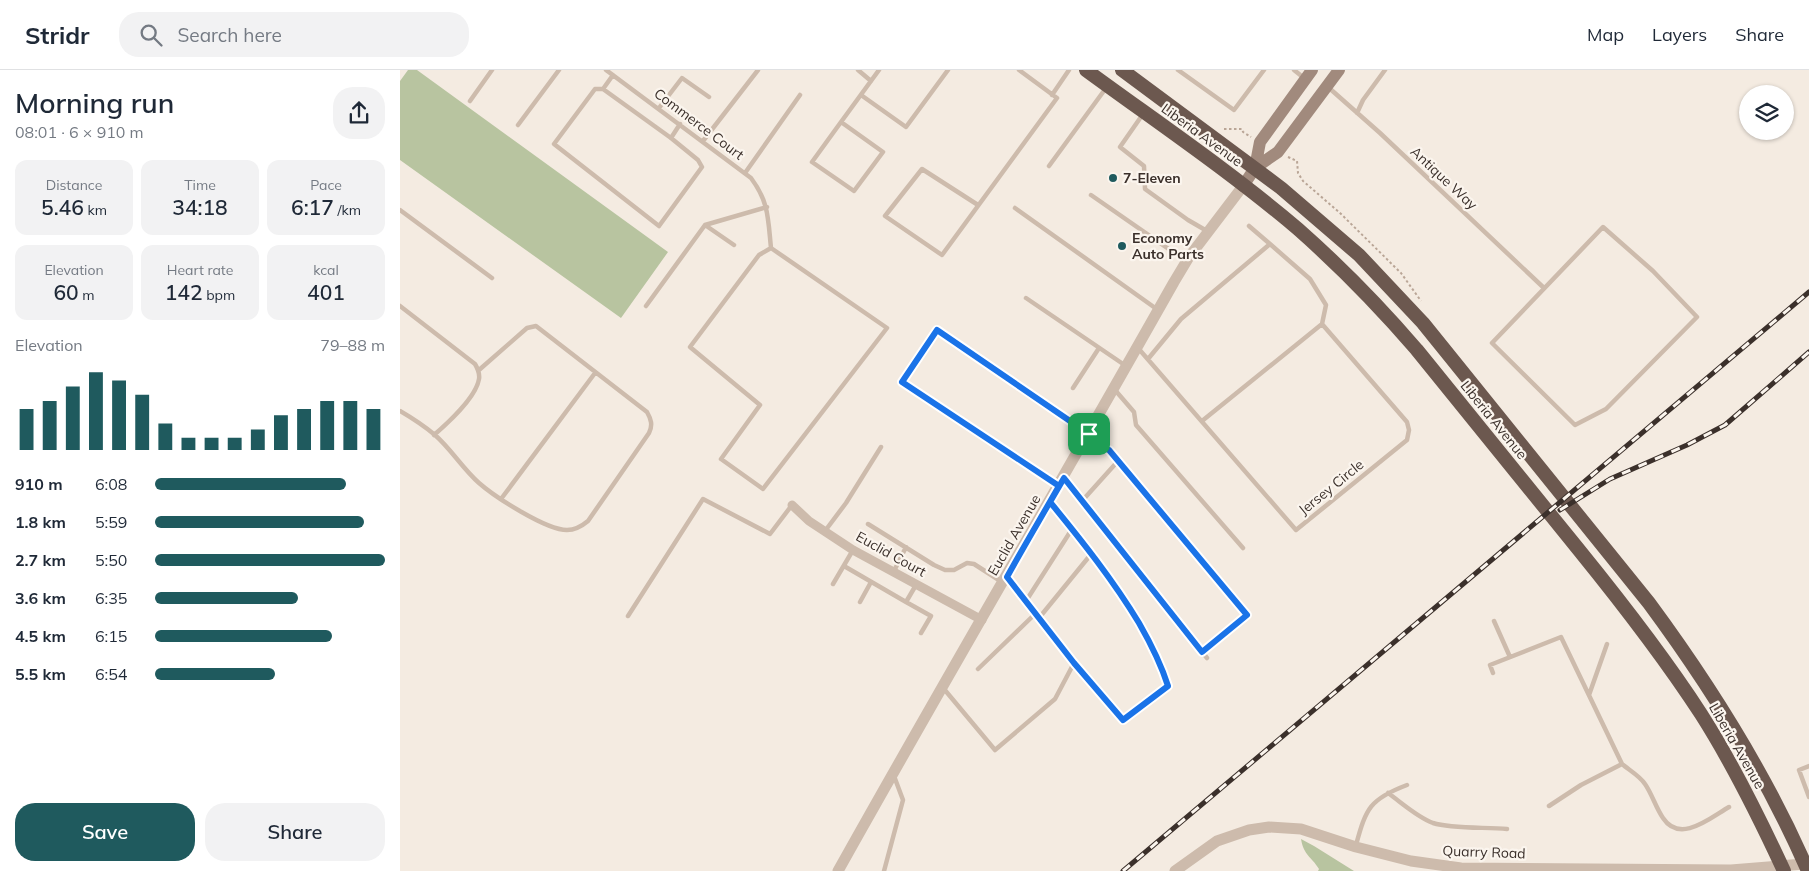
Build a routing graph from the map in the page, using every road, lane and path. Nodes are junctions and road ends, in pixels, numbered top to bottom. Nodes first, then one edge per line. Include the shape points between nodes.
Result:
1 (492, 70) edge
2 (559, 70) edge
3 (606, 70) edge
4 (758, 70) edge
5 (858, 70) edge
6 (879, 70) edge
7 (948, 70) edge
8 (1019, 70) edge
9 (1069, 70) edge
10 (1086, 70) edge
11 (1122, 70) edge
12 (1178, 70) edge
13 (1264, 70) edge
14 (1294, 70) edge
15 (1339, 70) edge
16 (1385, 70) edge
17 (1309, 74) edge
18 (614, 75) junction
19 (871, 81) junction
20 (1107, 86) junction
21 (1327, 86) junction
22 (603, 89) junction
23 (1052, 94) junction
24 (861, 95) junction
25 (800, 96) dead end
26 (709, 97) dead end
27 (470, 101) dead end
28 (659, 108) junction
29 (1144, 113) junction
30 (1357, 113) junction
31 (841, 122) junction
32 (680, 124) junction
33 (518, 125) dead end
34 (1242, 129) dead end
35 (1243, 132) dead end
36 (671, 138) junction
37 (703, 140) junction
38 (1049, 166) dead end
39 (1255, 168) junction
40 (745, 172) junction
41 (1243, 186) junction
42 (1091, 195) dead end
43 (978, 205) junction
44 (767, 207) junction
45 (1015, 208) dead end
46 (400, 210) edge
47 (704, 225) junction
48 (1249, 226) dead end
49 (1208, 232) junction
50 (1270, 244) junction
51 (734, 245) dead end
52 (771, 248) junction
53 (1186, 262) junction
54 (492, 278) dead end
55 (1544, 288) junction
56 (1026, 298) dead end
57 (400, 306) edge
58 (646, 306) dead end
59 (1158, 310) junction
60 (1322, 324) junction
61 (1137, 347) junction
62 (1098, 348) junction
63 (1148, 359) junction
64 (1126, 367) junction
65 (479, 370) junction
66 (595, 373) junction
67 (1073, 388) dead end
68 (1114, 388) junction
69 (400, 411) edge
70 (1202, 422) junction
71 (434, 434) junction
72 (1087, 437) junction
73 (881, 447) dead end
74 (1118, 461) junction
75 (1061, 482) junction
76 (501, 499) junction
77 (1082, 501) junction
78 (1050, 502) junction
79 (792, 505) joint
80 (868, 524) dead end
81 (1072, 529) junction
82 (825, 531) junction
83 (906, 547) junction
84 (1243, 548) dead end
85 (853, 550) junction
86 (1092, 553) junction
87 (844, 566) junction
88 (894, 571) junction
89 (1005, 580) junction
90 (871, 582) junction
91 (833, 584) dead end
92 (917, 584) junction
93 (1026, 601) junction
94 (860, 602) dead end
95 (906, 602) junction
96 (1036, 613) junction
97 (628, 616) dead end
98 (1039, 618) junction
99 (982, 620) junction
100 (1494, 621) dead end
101 (921, 633) dead end
102 (1607, 644) dead end
103 (1202, 652) junction
104 (1510, 657) junction
105 (1207, 658) dead end
106 (1074, 663) junction
107 (978, 670) dead end
108 (1493, 673) dead end
109 (943, 688) junction
110 (1589, 695) junction
111 (1622, 764) junction
112 (1809, 766) edge
113 (893, 773) junction
114 (1407, 785) dead end
115 (1388, 792) junction
116 (1809, 797) edge
117 (1548, 806) dead end
118 (1729, 807) dead end
119 (1507, 828) dead end
120 (1356, 847) junction
121 (1807, 866) edge
122 (1460, 869) edge
123 (1783, 869) edge
124 (838, 871) edge
125 (884, 871) edge
126 (1175, 871) edge

1 - 27 lane
2 - 33 lane
3 - 18 lane, Commerce Court
4 - 37 lane
5 - 19 lane
6 - 19 lane
7 - 24 lane via 906,127
8 - 23 lane
9 - 23 lane
10 - 20 highway, Liberia Avenue
11 - 39 highway, Liberia Avenue
12 - 13 lane via 1234,110
14 - 17 lane
15 - 21 main road, Euclid Avenue
16 - 30 lane
17 - 39 main road, Euclid Avenue via 1260,142
18 - 22 lane
18 - 28 lane, Commerce Court
19 - 24 lane
20 - 29 highway, Liberia Avenue
20 - 38 lane
21 - 30 lane, Antique Way
21 - 39 main road, Euclid Avenue via 1278,152
22 - 36 lane
22 - 36 lane via 595,89 554,144 659,226 702,167
23 - 43 lane via 1057,98
24 - 31 lane
25 - 40 lane
26 - 28 lane via 682,78
28 - 32 lane, Commerce Court
29 - 41 highway, Liberia Avenue
29 - 49 lane via 1120,147 1144,166 1145,189
30 - 55 lane, Antique Way
31 - 31 lane via 812,162 854,192 882,152
32 - 36 lane
32 - 37 lane, Commerce Court
34 - 35 path
37 - 40 lane, Commerce Court
39 - 41 main road, Euclid Avenue
39 - 121 highway, Liberia Avenue via 1291,195 1365,261 1423,323 1654,610 1716,698 1765,780
40 - 44 lane, Commerce Court via 759,189
41 - 49 street, Euclid Avenue
41 - 123 highway, Liberia Avenue via 1297,229 1381,309 1630,614 1701,714 1754,808
42 - 53 lane
43 - 43 lane via 922,169 885,216 942,254
44 - 47 lane
44 - 52 lane
45 - 59 lane
46 - 54 lane
47 - 51 lane
47 - 58 lane
48 - 50 lane
49 - 53 street, Euclid Avenue
50 - 60 lane via 1310,279 1326,305
50 - 63 lane via 1181,318
52 - 52 lane via 886,328 763,489 720,459 760,405 690,348 759,255
53 - 59 street, Euclid Avenue
55 - 55 lane via 1492,343 1575,424 1606,409 1697,317 1653,271 1603,227
56 - 62 lane
57 - 65 lane via 476,364
59 - 61 street, Euclid Avenue
60 - 70 lane
60 - 70 lane, Jersey Circle via 1407,422 1407,440 1296,530
61 - 63 lane, Jersey Circle
61 - 64 street, Euclid Avenue
62 - 64 lane
62 - 67 lane
63 - 70 lane, Jersey Circle
64 - 68 street, Euclid Avenue
65 - 66 lane via 527,328 536,326
65 - 71 lane via 478,384 459,412
66 - 76 lane
66 - 76 lane via 646,412 652,423 649,433 588,521 574,529 559,529
68 - 72 street, Euclid Avenue
68 - 84 lane via 1134,412 1136,425
69 - 71 lane
71 - 76 lane via 480,484
72 - 74 lane via 1109,450
72 - 75 street, Euclid Avenue
72 - 75 lane via 937,330 902,382
73 - 82 lane
74 - 77 lane
74 - 103 lane via 1247,615
75 - 77 lane
75 - 78 street, Euclid Avenue
77 - 103 lane
78 - 81 lane
78 - 89 street, Euclid Avenue
79 - 82 street, Euclid Court
79 - 97 lane via 770,534 703,500
80 - 83 lane
81 - 86 lane
81 - 93 lane
82 - 85 street, Euclid Court
83 - 88 lane
83 - 89 lane via 945,570 974,564
85 - 87 lane
85 - 88 street, Euclid Court
86 - 98 lane
86 - 106 lane via 1123,596 1148,639 1168,686 1123,720
87 - 90 lane
87 - 91 lane
88 - 92 street, Euclid Court
89 - 93 lane
89 - 99 street, Euclid Avenue
90 - 94 lane
90 - 95 lane
92 - 95 lane
92 - 99 street, Euclid Court
93 - 96 lane
95 - 101 lane via 931,616
96 - 98 lane
96 - 107 lane
98 - 106 lane
99 - 109 street, Euclid Avenue
100 - 104 lane
102 - 110 lane
103 - 105 lane
104 - 108 lane via 1490,665
104 - 110 lane via 1561,637
106 - 109 lane via 1055,699 995,750
109 - 113 street, Euclid Avenue
110 - 111 lane
111 - 117 lane
111 - 118 lane via 1645,782 1663,819 1672,828 1692,828
112 - 116 lane via 1799,770
113 - 124 street, Euclid Avenue
113 - 125 lane via 903,800
114 - 115 lane
115 - 119 lane via 1433,823
115 - 120 lane via 1368,810
120 - 122 street, Quarry Road via 1411,862
120 - 126 street, Quarry Road via 1302,829 1269,827 1217,841
121 - 123 street, Quarry Road
122 - 123 street, Quarry Road

